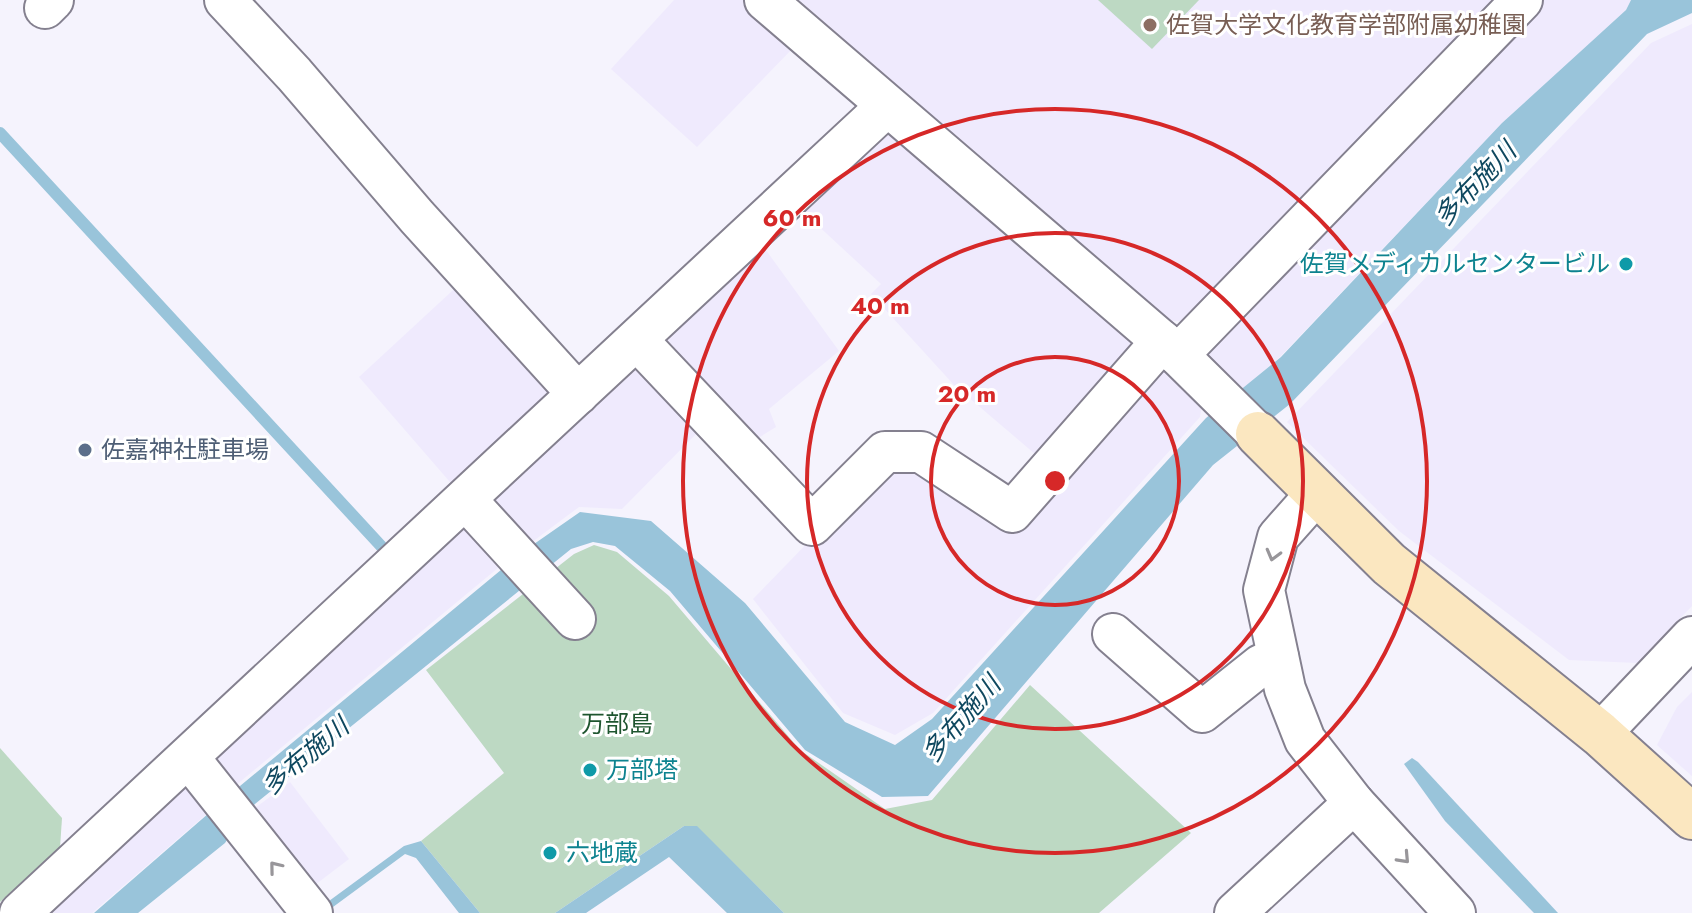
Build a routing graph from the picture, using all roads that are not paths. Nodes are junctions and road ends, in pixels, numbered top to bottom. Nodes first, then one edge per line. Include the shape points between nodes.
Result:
1 (225, 0) edge
2 (765, 0) edge
3 (1522, 0) edge
4 (887, 106) junction
5 (637, 340) junction
6 (1170, 348) junction
7 (578, 394) junction
8 (1258, 434) joint
9 (1317, 493) junction
10 (466, 500) junction
11 (575, 619) dead end
12 (1113, 634) dead end
13 (1692, 637) edge
14 (1278, 657) junction
15 (1600, 734) junction
16 (189, 758) junction
17 (1354, 803) junction
18 (1692, 817) edge
19 (20, 913) edge
20 (312, 913) edge
21 (1235, 913) edge
22 (1455, 913) edge

1 - 7 street
2 - 4 street
3 - 6 street
4 - 5 street
4 - 6 street
5 - 6 street via 812,525 885,452 921,452 1012,512
5 - 7 street
6 - 8 street
7 - 10 street
8 - 9 street
9 -> 14 street via 1278,537 1264,590
9 - 15 street via 1389,564
10 - 11 street
10 - 16 street
12 - 14 street via 1202,712
13 - 15 street
14 - 17 street via 1305,740
15 - 18 street
16 - 19 street
20 -> 16 street
17 - 21 street
17 -> 22 street

